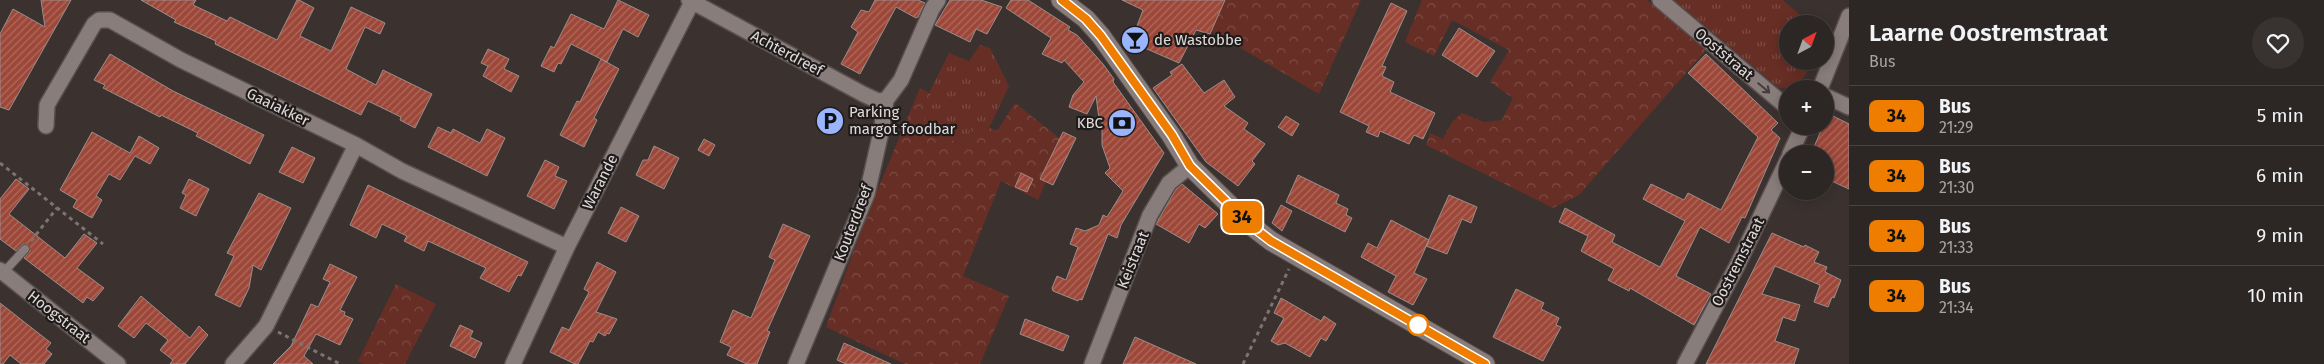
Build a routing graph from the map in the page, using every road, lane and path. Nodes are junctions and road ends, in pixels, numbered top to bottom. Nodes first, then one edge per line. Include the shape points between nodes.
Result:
1 (938, 0) edge
2 (1062, 0) edge
3 (1660, 0) edge
4 (690, 1) edge
5 (1849, 16) edge
6 (1824, 80) edge
7 (886, 100) junction
8 (1779, 100) edge
9 (1834, 100) edge
10 (1849, 107) edge
11 (46, 126) dead end
12 (356, 146) junction
13 (0, 163) edge
14 (1190, 166) junction
15 (1779, 178) edge
16 (57, 208) junction
17 (103, 244) dead end
18 (567, 247) junction
19 (25, 249) joint
20 (1294, 254) junction
21 (2, 272) edge
22 (266, 326) junction
23 (118, 364) edge
24 (233, 364) edge
25 (340, 364) edge
26 (513, 364) edge
27 (796, 364) edge
28 (1092, 364) edge
29 (1243, 364) edge
30 (1485, 364) edge
31 (1685, 364) edge

1 - 7 street, Kouterdreef via 901,80
2 - 14 street via 1101,36 1172,135
3 -> 8 street, Ooststraat
4 - 7 street, Achterdreef via 862,94 878,101
4 - 18 street, Warande
5 - 6 street
7 - 27 street, Kouterdreef via 867,194
9 - 10 street
11 - 12 street, Gaaiakker via 47,105 94,24 99,20 110,20 180,60
12 - 18 street, Gaaiakker
12 - 22 street
13 - 16 path
14 - 20 street via 1249,224
14 - 28 street, Keistraat via 1168,183 1150,215
15 - 31 street, Oostremstraat
16 - 17 path
16 - 19 path
18 - 26 street, Warande
19 - 21 lane
20 - 29 path
20 - 30 street
21 - 23 street, Hoogstraat
22 - 24 street
22 - 25 path

